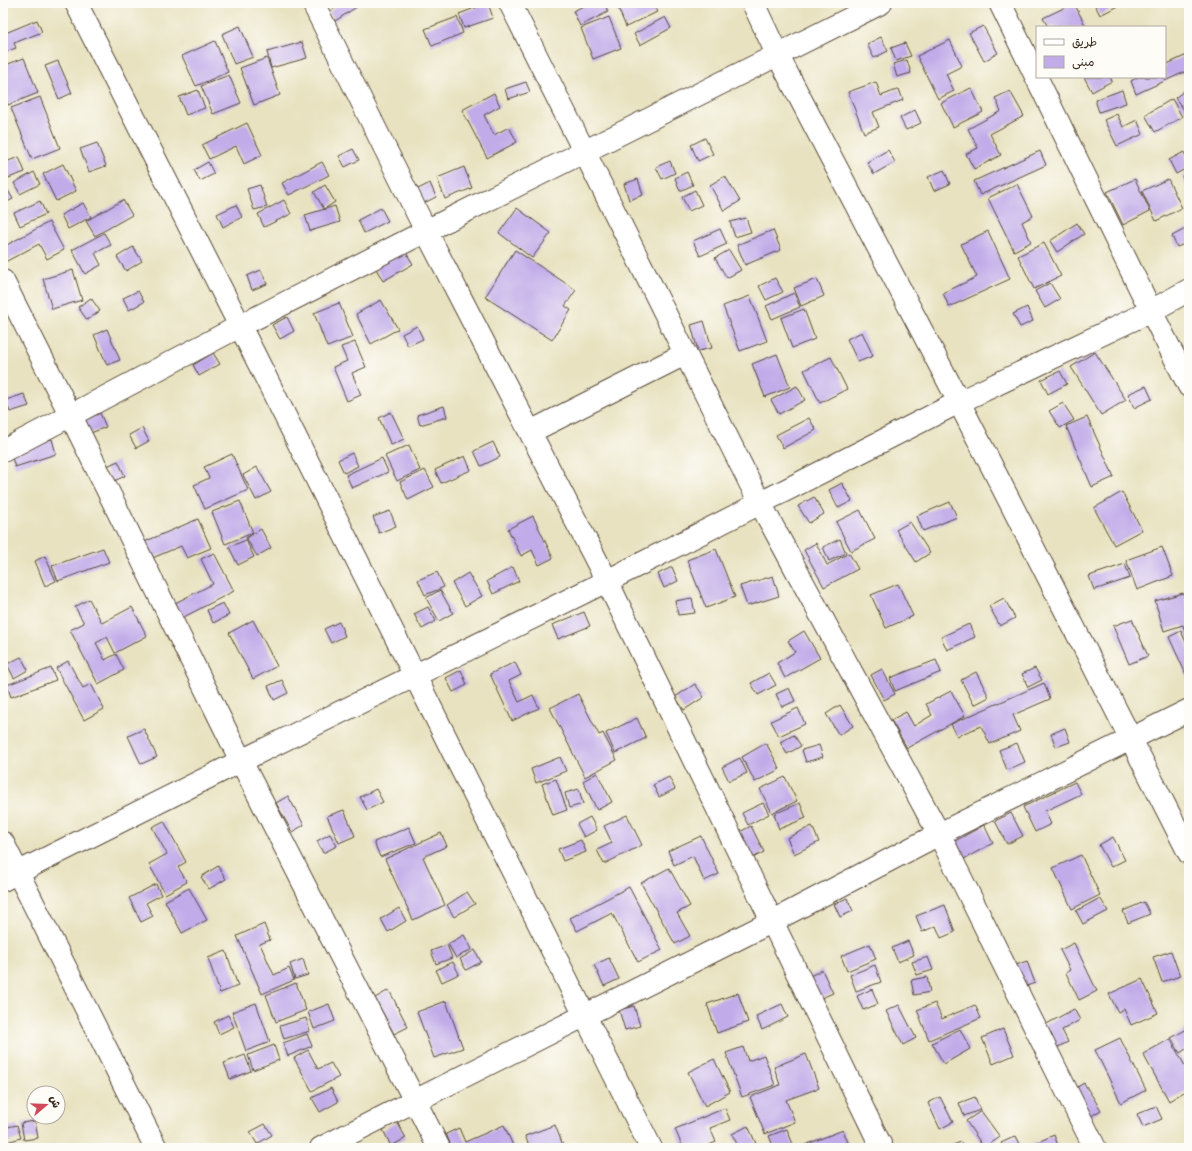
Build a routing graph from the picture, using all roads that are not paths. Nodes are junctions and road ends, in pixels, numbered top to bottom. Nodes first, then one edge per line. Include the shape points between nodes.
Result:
1 (76, 3) edge
2 (313, 3) edge
3 (510, 3) edge
4 (752, 3) edge
5 (881, 3) edge
6 (1000, 3) edge
7 (777, 54) junction
8 (1036, 76) edge
9 (1037, 78) edge
10 (584, 153) junction
11 (426, 231) junction
12 (3, 281) edge
13 (1189, 290) edge
14 (1151, 311) junction
15 (240, 326) junction
16 (685, 354) junction
17 (1189, 386) edge
18 (960, 402) junction
19 (71, 416) junction
20 (530, 432) junction
21 (3, 451) edge
22 (760, 503) junction
23 (606, 580) junction
24 (415, 675) junction
25 (1189, 710) edge
26 (1131, 738) junction
27 (241, 761) junction
28 (939, 834) junction
29 (3, 843) edge
30 (1189, 852) edge
31 (10, 877) edge
32 (773, 921) junction
33 (585, 1015) junction
34 (416, 1101) junction
35 (156, 1148) edge
36 (321, 1148) edge
37 (440, 1148) edge
38 (651, 1148) edge
39 (882, 1148) edge
40 (1095, 1148) edge

1 - 15 street
2 - 11 street
3 - 10 street
4 - 7 street
5 - 7 street
6 - 8 street
7 - 10 street
7 - 18 street
9 - 14 street
10 - 11 street
10 - 16 street
11 - 15 street
11 - 20 street
12 - 19 street
13 - 14 street
14 - 17 street
14 - 18 street
15 - 19 street
15 - 24 street
16 - 20 street
16 - 22 street
18 - 22 street
18 - 26 street
19 - 21 street
19 - 27 street
20 - 23 street
22 - 23 street
22 - 28 street
23 - 24 street
23 - 32 street
24 - 27 street
24 - 33 street
25 - 26 street
26 - 28 street
26 - 30 street
27 - 31 street
27 - 34 street
28 - 32 street
28 - 40 street
29 - 31 street
31 - 35 street
32 - 33 street
32 - 39 street
33 - 34 street
33 - 38 street
34 - 36 street
34 - 37 street

